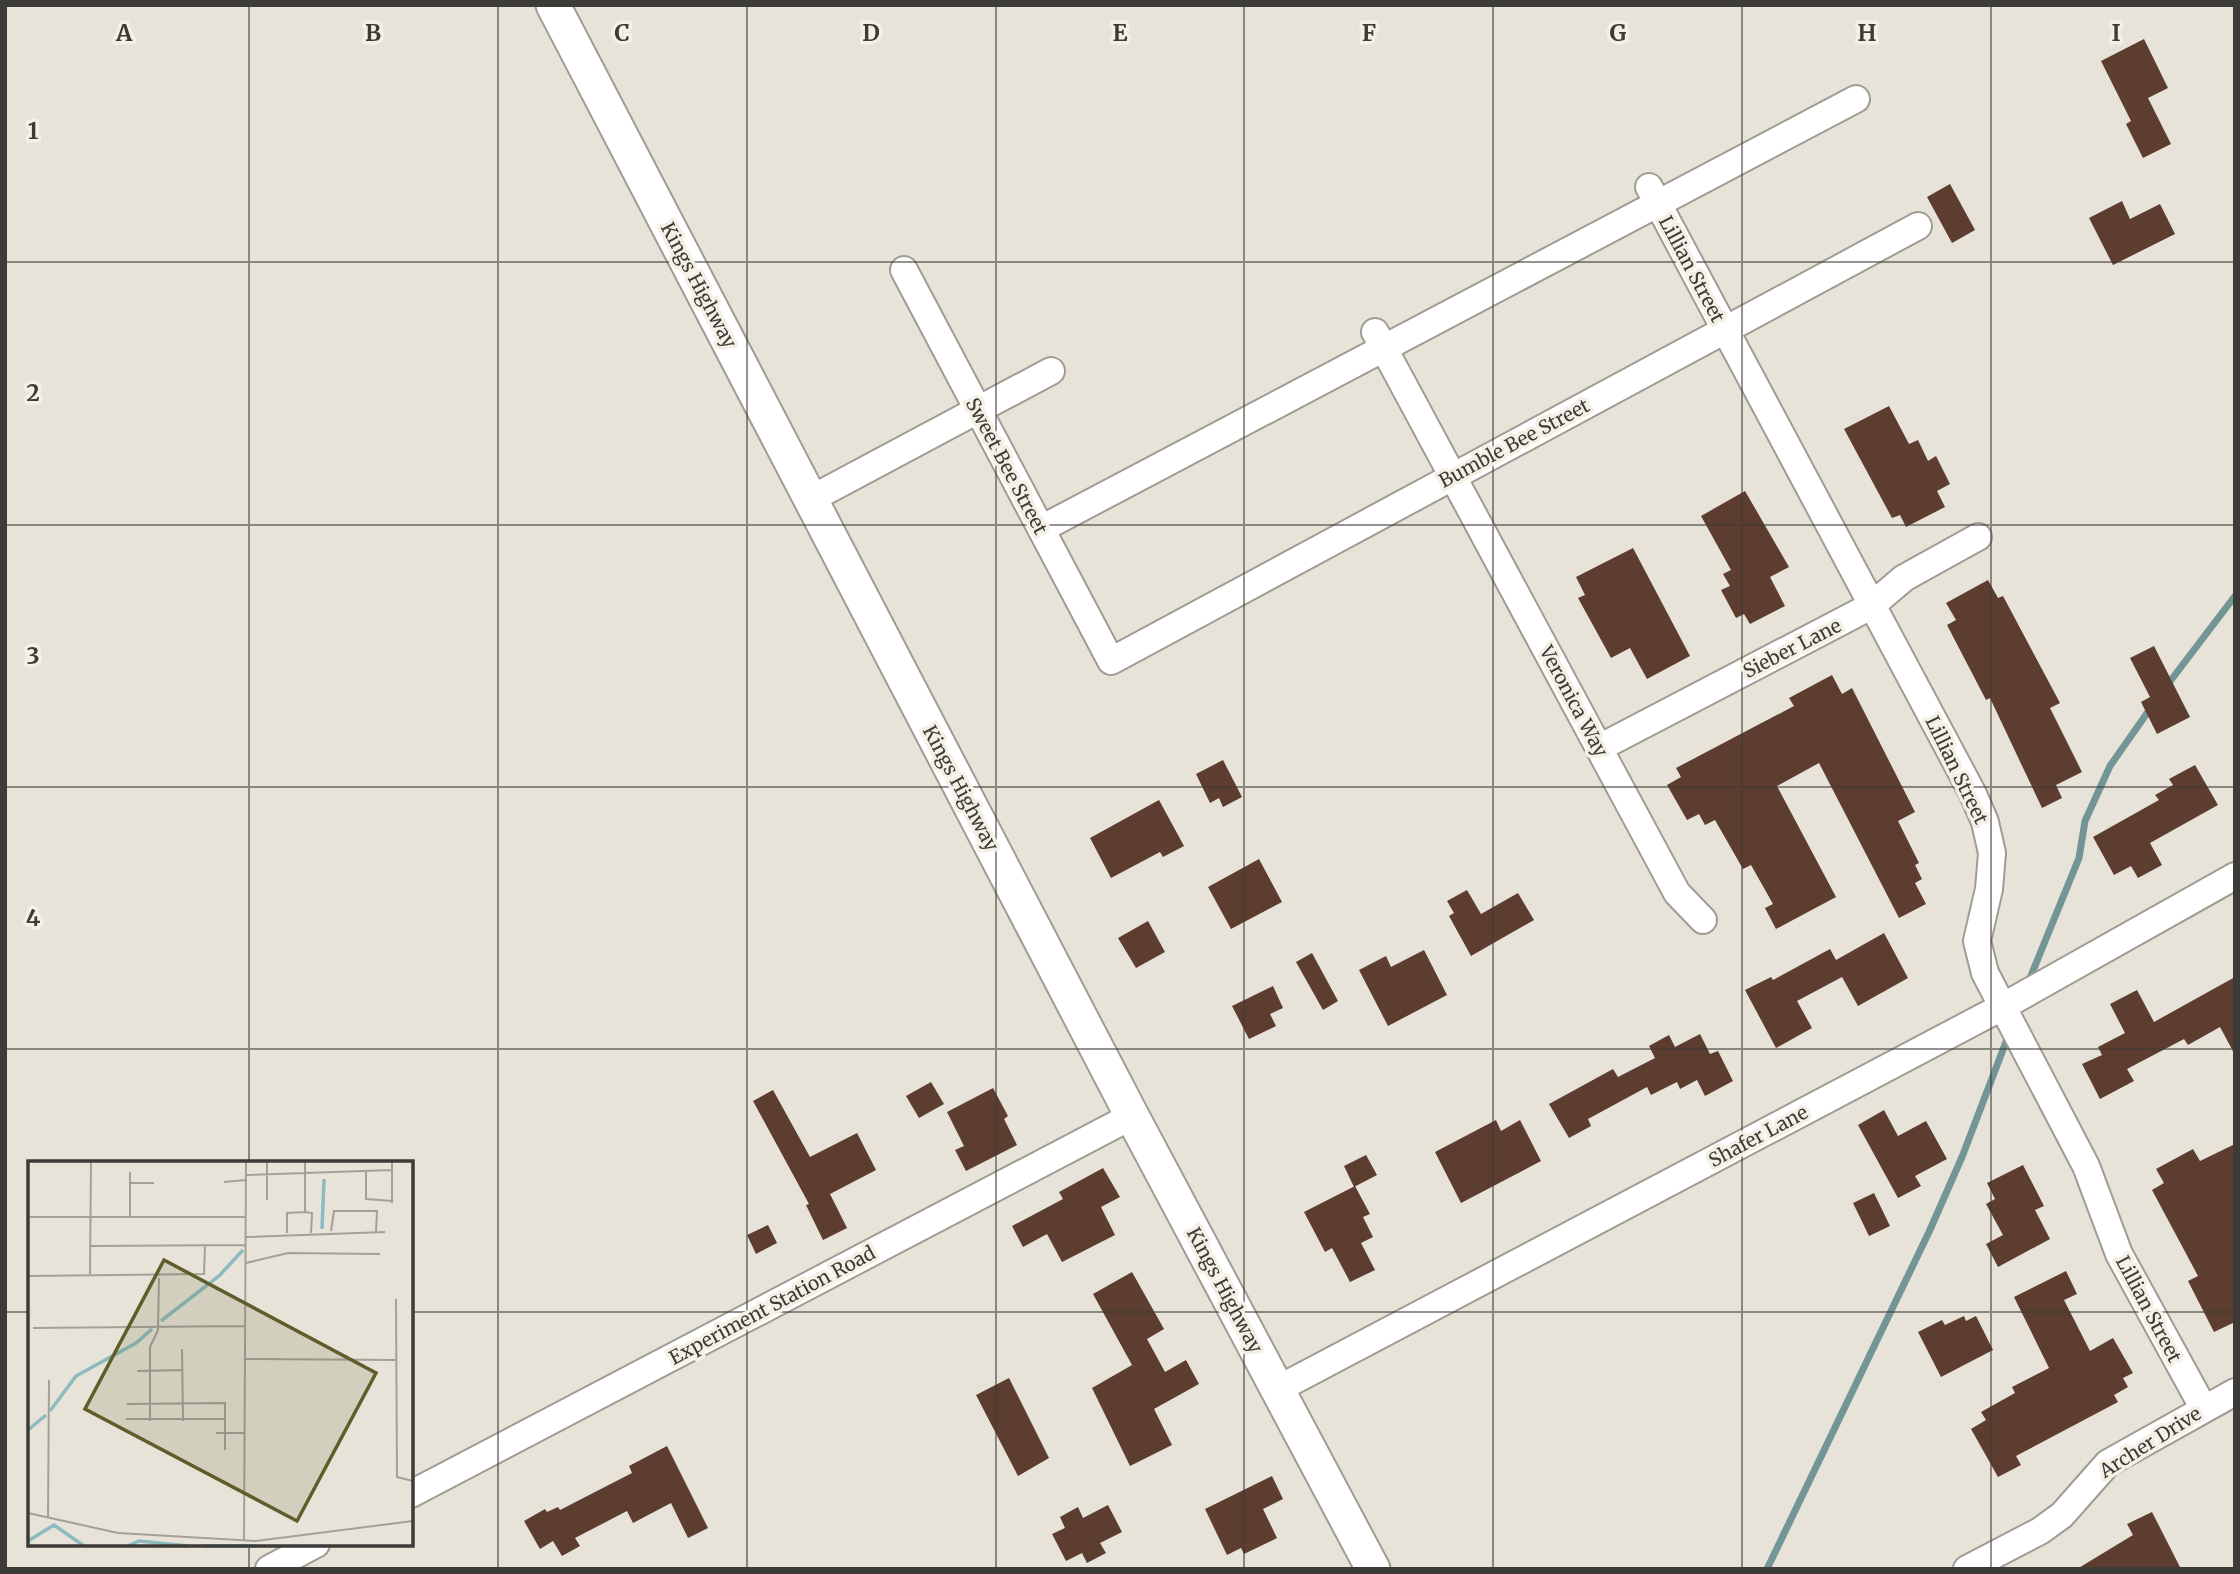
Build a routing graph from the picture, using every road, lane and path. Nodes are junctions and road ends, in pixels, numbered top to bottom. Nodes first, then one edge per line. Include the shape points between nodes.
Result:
1 (552, 5) edge
2 (1856, 99) dead end
3 (1653, 195) junction
4 (1918, 226) dead end
5 (904, 270) dead end
6 (1724, 330) junction
7 (1379, 340) junction
8 (1051, 371) dead end
9 (978, 410) junction
10 (1453, 477) junction
11 (811, 499) junction
12 (1041, 529) junction
13 (1978, 537) dead end
14 (1871, 606) junction
15 (1111, 661) joint
16 (1599, 748) junction
17 (2235, 876) edge
18 (1703, 920) dead end
19 (2002, 1007) junction
20 (1132, 1116) junction
21 (1278, 1389) junction
22 (2235, 1392) edge
23 (2204, 1409) junction
24 (413, 1493) edge
25 (312, 1546) edge
26 (269, 1569) edge
27 (1373, 1569) edge
28 (1967, 1569) edge

1 - 11 street, Kings Highway
2 - 3 street
3 - 6 street, Lillian Street
3 - 7 street
4 - 6 street, Bumble Bee Street
5 - 9 street, Sweet Bee Street
6 - 10 street, Bumble Bee Street
6 - 14 street, Lillian Street
7 - 10 street, Veronica Way
7 - 12 street
8 - 9 street
9 - 11 street
9 - 12 street, Sweet Bee Street
10 - 15 street, Bumble Bee Street
10 - 16 street, Veronica Way
11 - 20 street, Kings Highway
12 - 15 street, Sweet Bee Street
13 - 14 street, Sieber Lane via 1905,578
14 - 16 street, Sieber Lane
14 - 19 street, Lillian Street via 1985,822 1992,853 1976,941
16 - 18 street, Veronica Way via 1677,893
17 - 19 street, Shafer Lane
19 - 21 street, Shafer Lane
19 - 23 street, Lillian Street via 2086,1166 2119,1254
20 - 21 street, Kings Highway
20 - 24 street, Experiment Station Road
21 - 27 street, Kings Highway
22 - 23 street, Archer Drive
23 - 28 street, Archer Drive via 2108,1463 2062,1515 2040,1531
25 - 26 street

